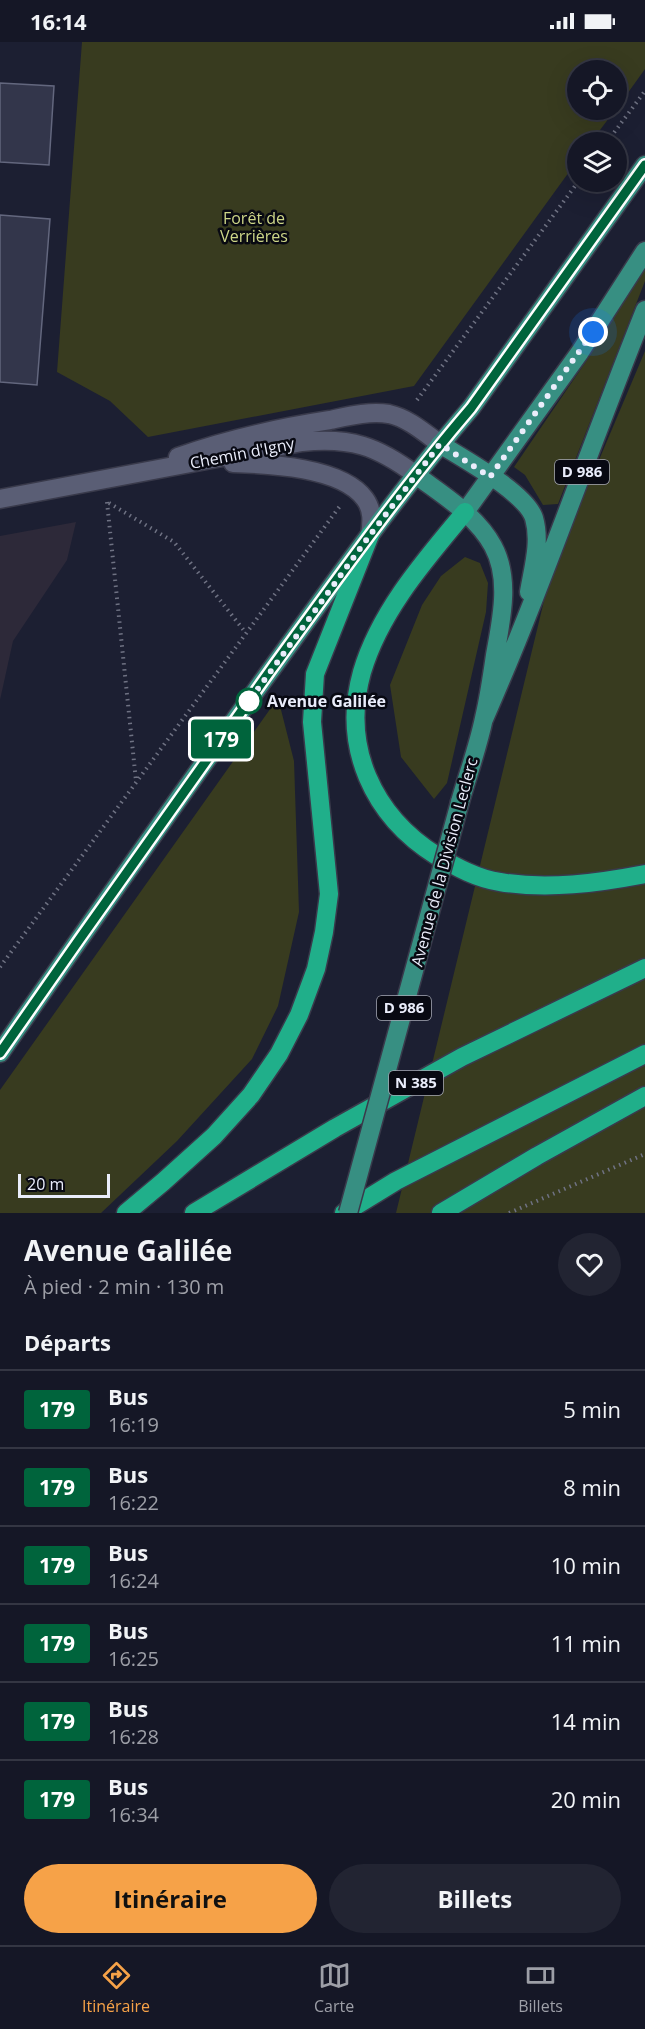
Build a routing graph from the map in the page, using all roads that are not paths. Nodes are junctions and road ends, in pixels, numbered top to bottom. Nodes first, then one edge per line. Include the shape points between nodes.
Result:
1 (645, 165) edge
2 (645, 251) edge
3 (645, 310) edge
4 (440, 444) junction
5 (180, 465) junction
6 (416, 475) junction
7 (126, 476) junction
8 (490, 477) junction
9 (0, 499) edge
10 (465, 512) junction
11 (370, 535) junction
12 (521, 635) junction
13 (484, 719) junction
14 (645, 874) edge
15 (645, 968) edge
16 (0, 1053) edge
17 (645, 1054) edge
18 (645, 1096) edge
19 (126, 1213) edge
20 (194, 1213) edge
21 (344, 1213) edge
22 (348, 1213) edge
23 (441, 1213) edge

1 - 4 main road via 471,408
2 - 8 main road via 580,352
3 - 12 main road, D 986
4 - 6 main road
4 - 7 street via 398,417 364,414 230,440
4 - 8 main road
5 - 6 street, Chemin d'Igny via 302,442 333,440 378,451
5 - 7 street, Chemin d'Igny
5 - 11 street via 253,463 293,468 343,482 366,500 371,511
6 - 10 main road
6 - 11 main road
7 - 9 street, Chemin d'Igny
8 - 10 main road
8 - 12 main road via 524,502 536,528 536,550
10 - 13 main road via 494,548 503,586 503,610
10 - 14 highway via 387,615 366,663 357,723 367,778 398,826 417,843 472,874 498,882 531,885 606,882
11 - 16 main road
11 - 19 highway via 315,674 312,722 329,894 316,969 279,1054 251,1095 214,1136
12 - 13 main road, D 986
13 - 22 main road, Avenue de la Division Leclerc / D 986, bridge
15 - 20 highway, N 385 via 462,1057
17 - 21 highway via 396,1181
18 - 23 highway

